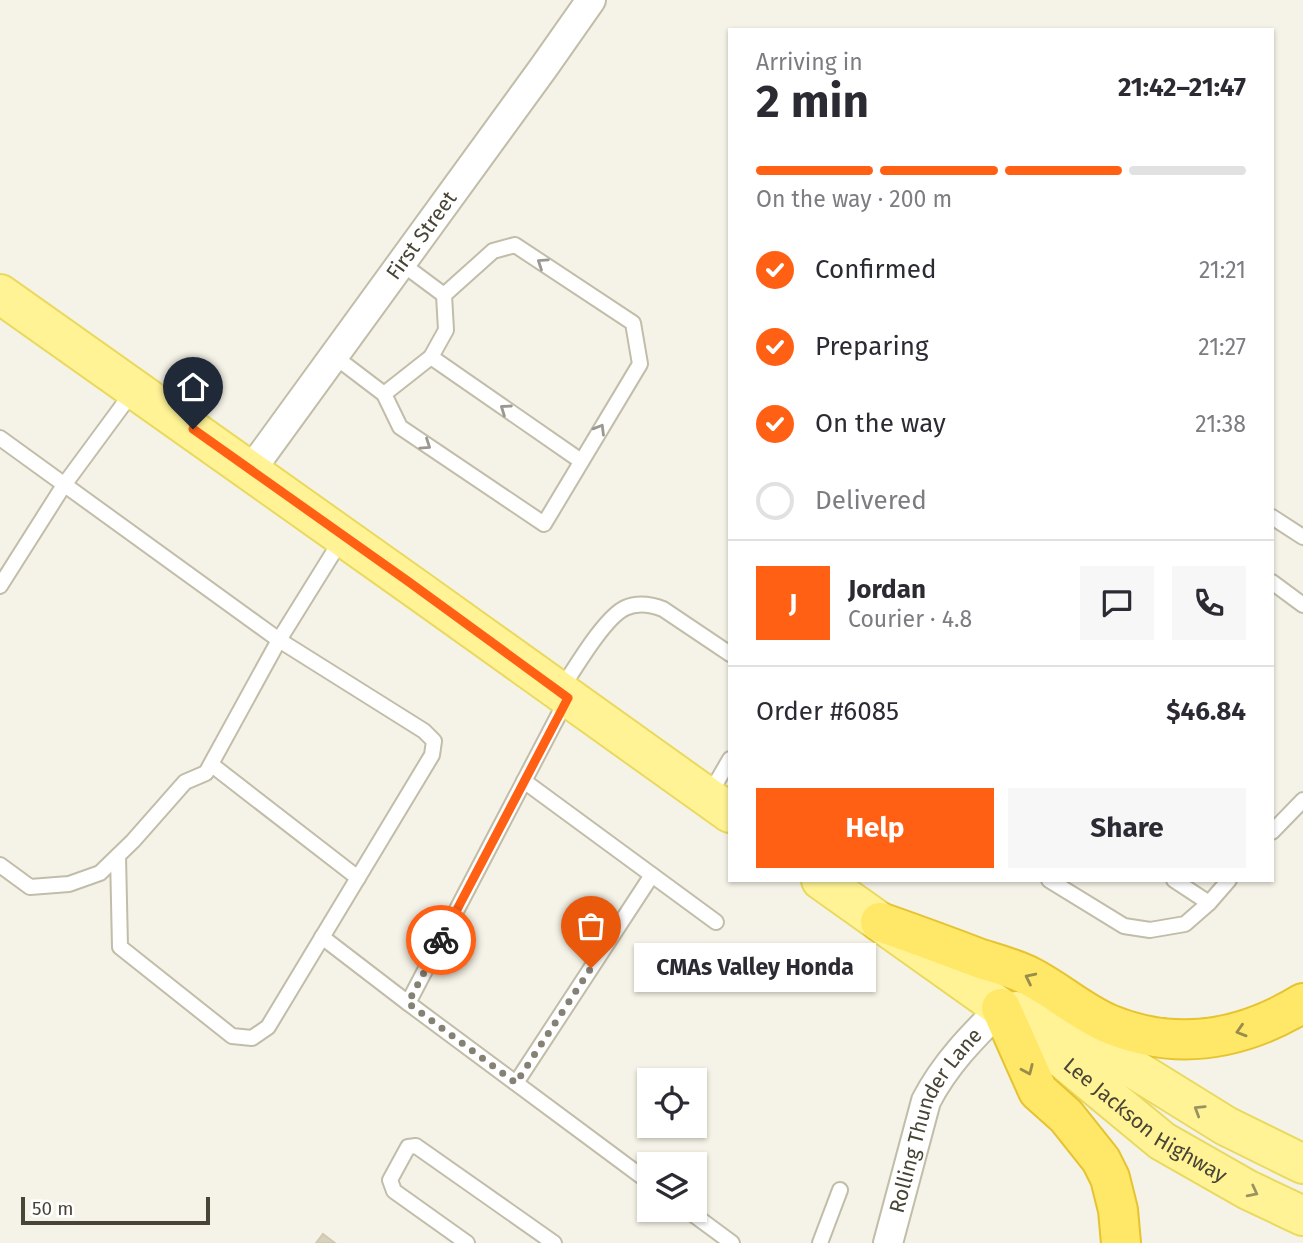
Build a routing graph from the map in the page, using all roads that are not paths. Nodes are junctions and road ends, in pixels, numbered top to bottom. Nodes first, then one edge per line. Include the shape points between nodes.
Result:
1 (591, 0) edge
2 (401, 263) junction
3 (0, 294) edge
4 (444, 295) junction
5 (334, 356) junction
6 (431, 357) junction
7 (135, 389) junction
8 (384, 394) junction
9 (0, 439) edge
10 (581, 461) junction
11 (251, 470) junction
12 (64, 485) junction
13 (1274, 518) edge
14 (344, 536) junction
15 (1303, 537) edge
16 (1274, 583) edge
17 (0, 586) edge
18 (1303, 605) edge
19 (279, 640) junction
20 (728, 653) edge
21 (564, 695) junction
22 (212, 765) junction
23 (728, 767) edge
24 (524, 781) junction
25 (1303, 800) edge
26 (719, 805) edge
27 (1274, 830) edge
28 (118, 856) junction
29 (2, 871) edge
30 (652, 875) junction
31 (358, 878) junction
32 (824, 882) edge
33 (1052, 882) edge
34 (1177, 882) edge
35 (1227, 882) edge
36 (1209, 903) junction
37 (716, 922) dead end
38 (880, 922) junction
39 (322, 937) junction
40 (408, 1003) junction
41 (1303, 1003) edge
42 (1001, 1008) junction
43 (516, 1083) junction
44 (1303, 1164) edge
45 (637, 1173) edge
46 (840, 1190) dead end
47 (1303, 1216) edge
48 (704, 1222) edge
49 (467, 1243) edge
50 (554, 1243) edge
51 (732, 1243) edge
52 (820, 1243) edge
53 (888, 1243) edge
54 (1121, 1243) edge

1 - 2 street, First Street
2 - 4 lane
2 - 5 street, First Street
3 - 7 main road
4 - 6 lane via 446,330
10 -> 4 lane via 640,364 633,323 515,245 493,251
5 - 8 lane
5 - 11 street, First Street
6 - 8 lane
10 -> 6 lane
7 - 11 main road
7 - 12 lane
8 -> 10 lane via 400,427 544,524
9 - 12 lane
11 - 14 main road
12 - 17 lane
12 - 19 lane
13 - 15 lane
14 - 19 lane
14 - 21 main road
16 - 18 lane
19 - 22 lane
19 - 31 lane via 434,741 432,755
20 - 21 lane via 663,609 638,604 623,608 598,635
21 - 24 lane
21 - 26 main road
22 - 28 lane via 206,774 186,782
22 - 31 lane
23 - 26 lane
24 - 30 lane
24 - 40 lane
25 - 27 lane
28 - 29 lane via 100,873 69,884 30,887
28 - 39 lane via 120,947 232,1036 252,1038 268,1027
30 - 37 lane
30 - 43 lane
31 - 39 lane
32 - 38 main road, Lee Jackson Highway
33 - 36 lane via 1124,926 1150,930 1185,924
34 - 36 lane
35 - 36 lane
41 -> 38 highway via 1280,1017 1218,1038 1148,1036 1108,1024 1031,977
38 - 42 main road, Lee Jackson Highway
39 - 40 lane
40 - 43 lane
44 -> 42 main road, Lee Jackson Highway via 1226,1126 1058,1022
42 -> 47 main road, Lee Jackson Highway via 1161,1140
42 - 53 street, Rolling Thunder Lane via 958,1052 926,1101
42 -> 54 highway via 1038,1091 1066,1116 1101,1160 1118,1210
43 - 45 lane
46 - 52 lane
48 - 51 lane
49 - 50 lane via 394,1191 390,1180 408,1147 416,1146

